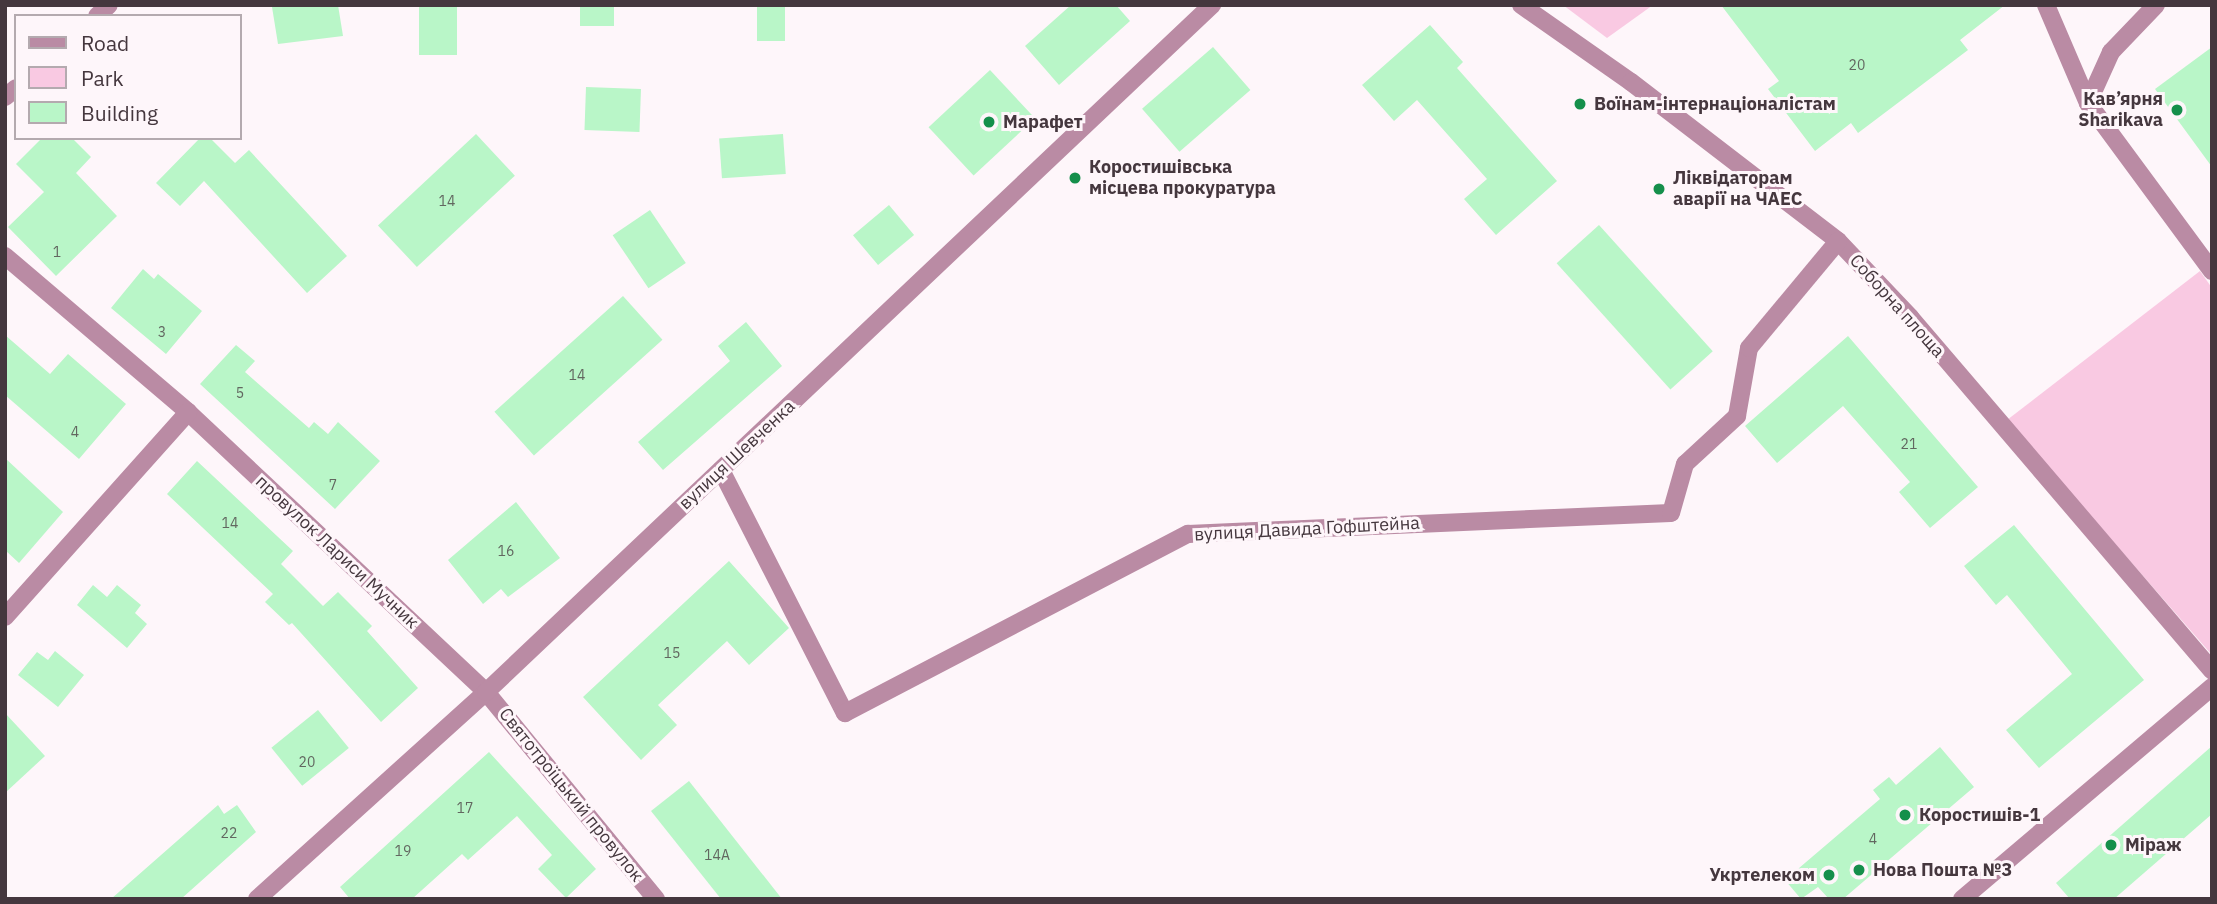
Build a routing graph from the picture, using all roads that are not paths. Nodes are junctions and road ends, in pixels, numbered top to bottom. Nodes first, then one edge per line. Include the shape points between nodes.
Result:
1 (1212, 5) edge
2 (1521, 5) edge
3 (2046, 5) edge
4 (2156, 5) edge
5 (2088, 103) junction
6 (1838, 241) junction
7 (5, 256) edge
8 (2212, 271) edge
9 (188, 412) junction
10 (720, 470) junction
11 (5, 617) edge
12 (2212, 671) edge
13 (2212, 687) edge
14 (486, 692) junction
15 (257, 899) edge
16 (656, 899) edge
17 (1962, 899) edge

1 - 10 street, вулиця Шевченка
2 - 6 street, Соборна площа
3 - 5 street
4 - 5 street via 2111,52
5 - 8 street
6 - 10 street, вулиця Давида Гофштейна via 1749,348 1737,416 1685,464 1671,513 1188,534 845,713
6 - 12 street, Соборна площа via 1909,317
7 - 9 street, провулок Лариси Мучник
9 - 11 street
9 - 14 street, провулок Лариси Мучник
10 - 14 street, вулиця Шевченка
13 - 17 street
14 - 15 street, вулиця Шевченка
14 - 16 street, Святотроїцький провулок

